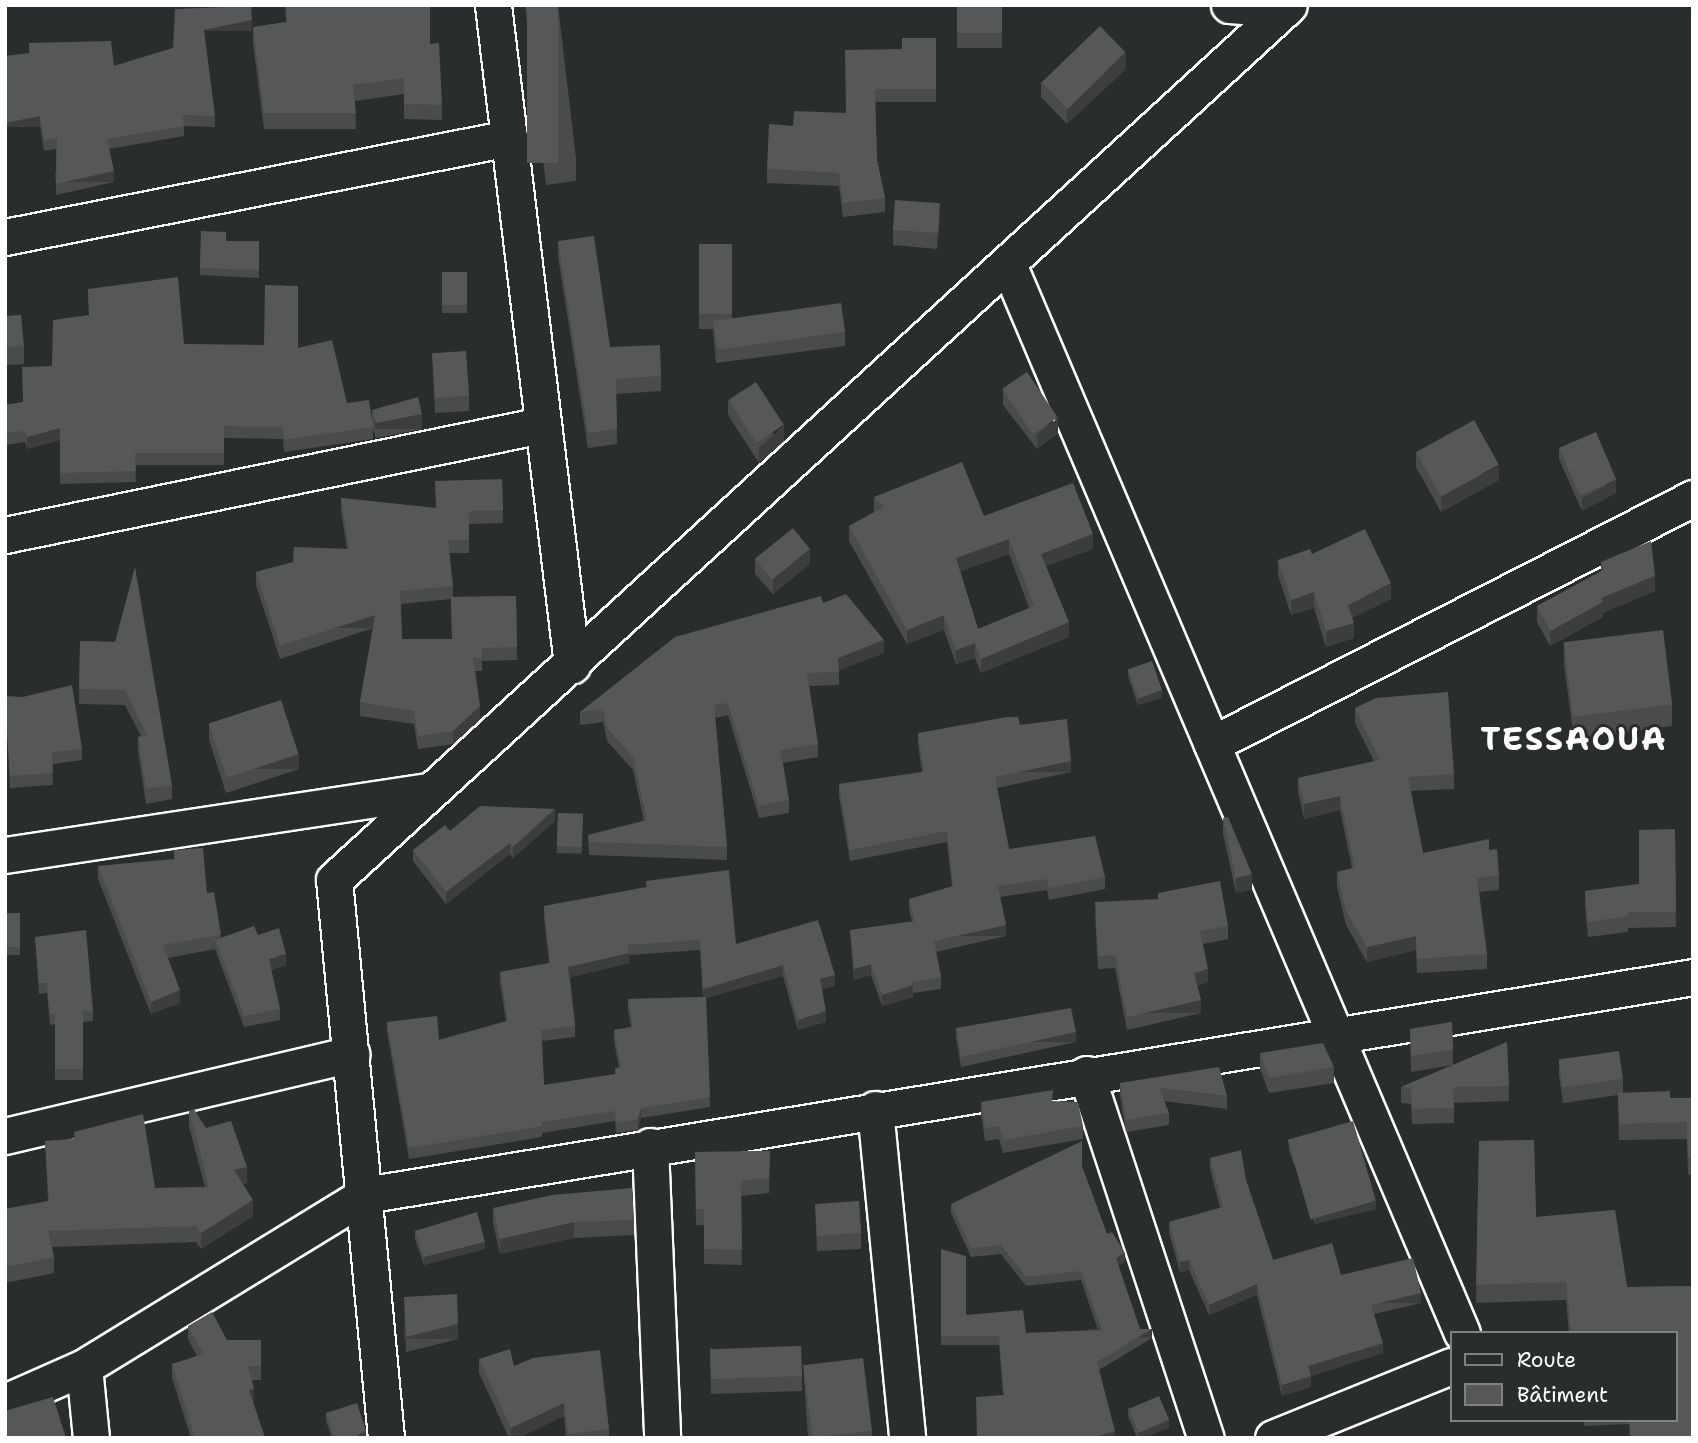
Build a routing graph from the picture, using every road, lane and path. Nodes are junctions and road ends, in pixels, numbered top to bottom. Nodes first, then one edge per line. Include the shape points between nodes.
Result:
1 (493, 5) edge
2 (1229, 5) edge
3 (1287, 7) edge
4 (509, 138) junction
5 (5, 237) edge
6 (1008, 264) junction
7 (542, 425) junction
8 (1693, 498) edge
9 (5, 535) edge
10 (572, 665) junction
11 (1212, 744) junction
12 (428, 791) junction
13 (5, 855) edge
14 (1693, 977) edge
15 (1336, 1036) junction
16 (351, 1054) junction
17 (1086, 1074) junction
18 (875, 1109) junction
19 (5, 1136) edge
20 (650, 1146) junction
21 (365, 1195) junction
22 (1461, 1331) edge
23 (1450, 1366) edge
24 (84, 1367) junction
25 (5, 1402) edge
26 (91, 1438) edge
27 (386, 1438) edge
28 (662, 1438) edge
29 (907, 1438) edge
30 (1206, 1438) edge
31 (1273, 1438) edge

1 - 4 street
2 - 3 street
3 - 6 street
4 - 5 street
4 - 7 street
6 - 10 street
6 - 11 street
7 - 9 street
7 - 10 street
8 - 11 street
10 - 12 street
11 - 15 street
12 - 13 street
12 - 16 street via 334,880
14 - 15 street
15 - 17 street
15 - 22 street
16 - 19 street
16 - 21 street
17 - 18 street
17 - 30 street
18 - 20 street
18 - 29 street
20 - 21 street
20 - 28 street
21 - 24 street
21 - 27 street
23 - 31 street
24 - 25 street
24 - 26 street

